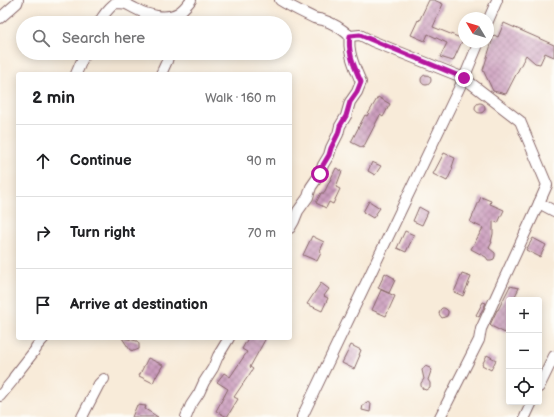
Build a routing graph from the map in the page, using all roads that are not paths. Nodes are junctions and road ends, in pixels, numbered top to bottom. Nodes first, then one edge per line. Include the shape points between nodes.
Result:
1 (18, 0) edge
2 (191, 0) edge
3 (280, 0) edge
4 (497, 0) edge
5 (492, 12) edge
6 (102, 16) edge
7 (157, 16) edge
8 (166, 16) edge
9 (0, 18) edge
10 (350, 36) junction
11 (476, 48) edge
12 (82, 60) edge
13 (167, 60) edge
14 (77, 72) edge
15 (162, 72) edge
16 (464, 78) junction
17 (538, 203) junction
18 (554, 211) edge
19 (292, 224) edge
20 (42, 340) edge
21 (228, 340) edge
22 (554, 356) edge
23 (104, 379) dead end
24 (542, 381) edge
25 (0, 396) edge
26 (531, 405) edge
27 (82, 417) edge
28 (186, 417) edge
29 (302, 417) edge
30 (440, 417) edge
31 (525, 417) edge

1 - 9 street
2 - 8 street via 177,14
3 - 10 street via 316,19 333,24
4 - 5 street
6 - 7 street via 116,3 126,3 136,10
10 - 16 street via 360,35
10 - 19 street via 348,44 361,82 320,174
11 - 16 street
12 - 14 street
13 - 15 street
16 - 17 street via 520,121 547,185
16 - 29 street
17 - 18 street
17 - 30 street via 481,329 479,340
20 - 25 street
21 - 28 street
22 - 24 street
23 - 27 street
26 - 31 street

